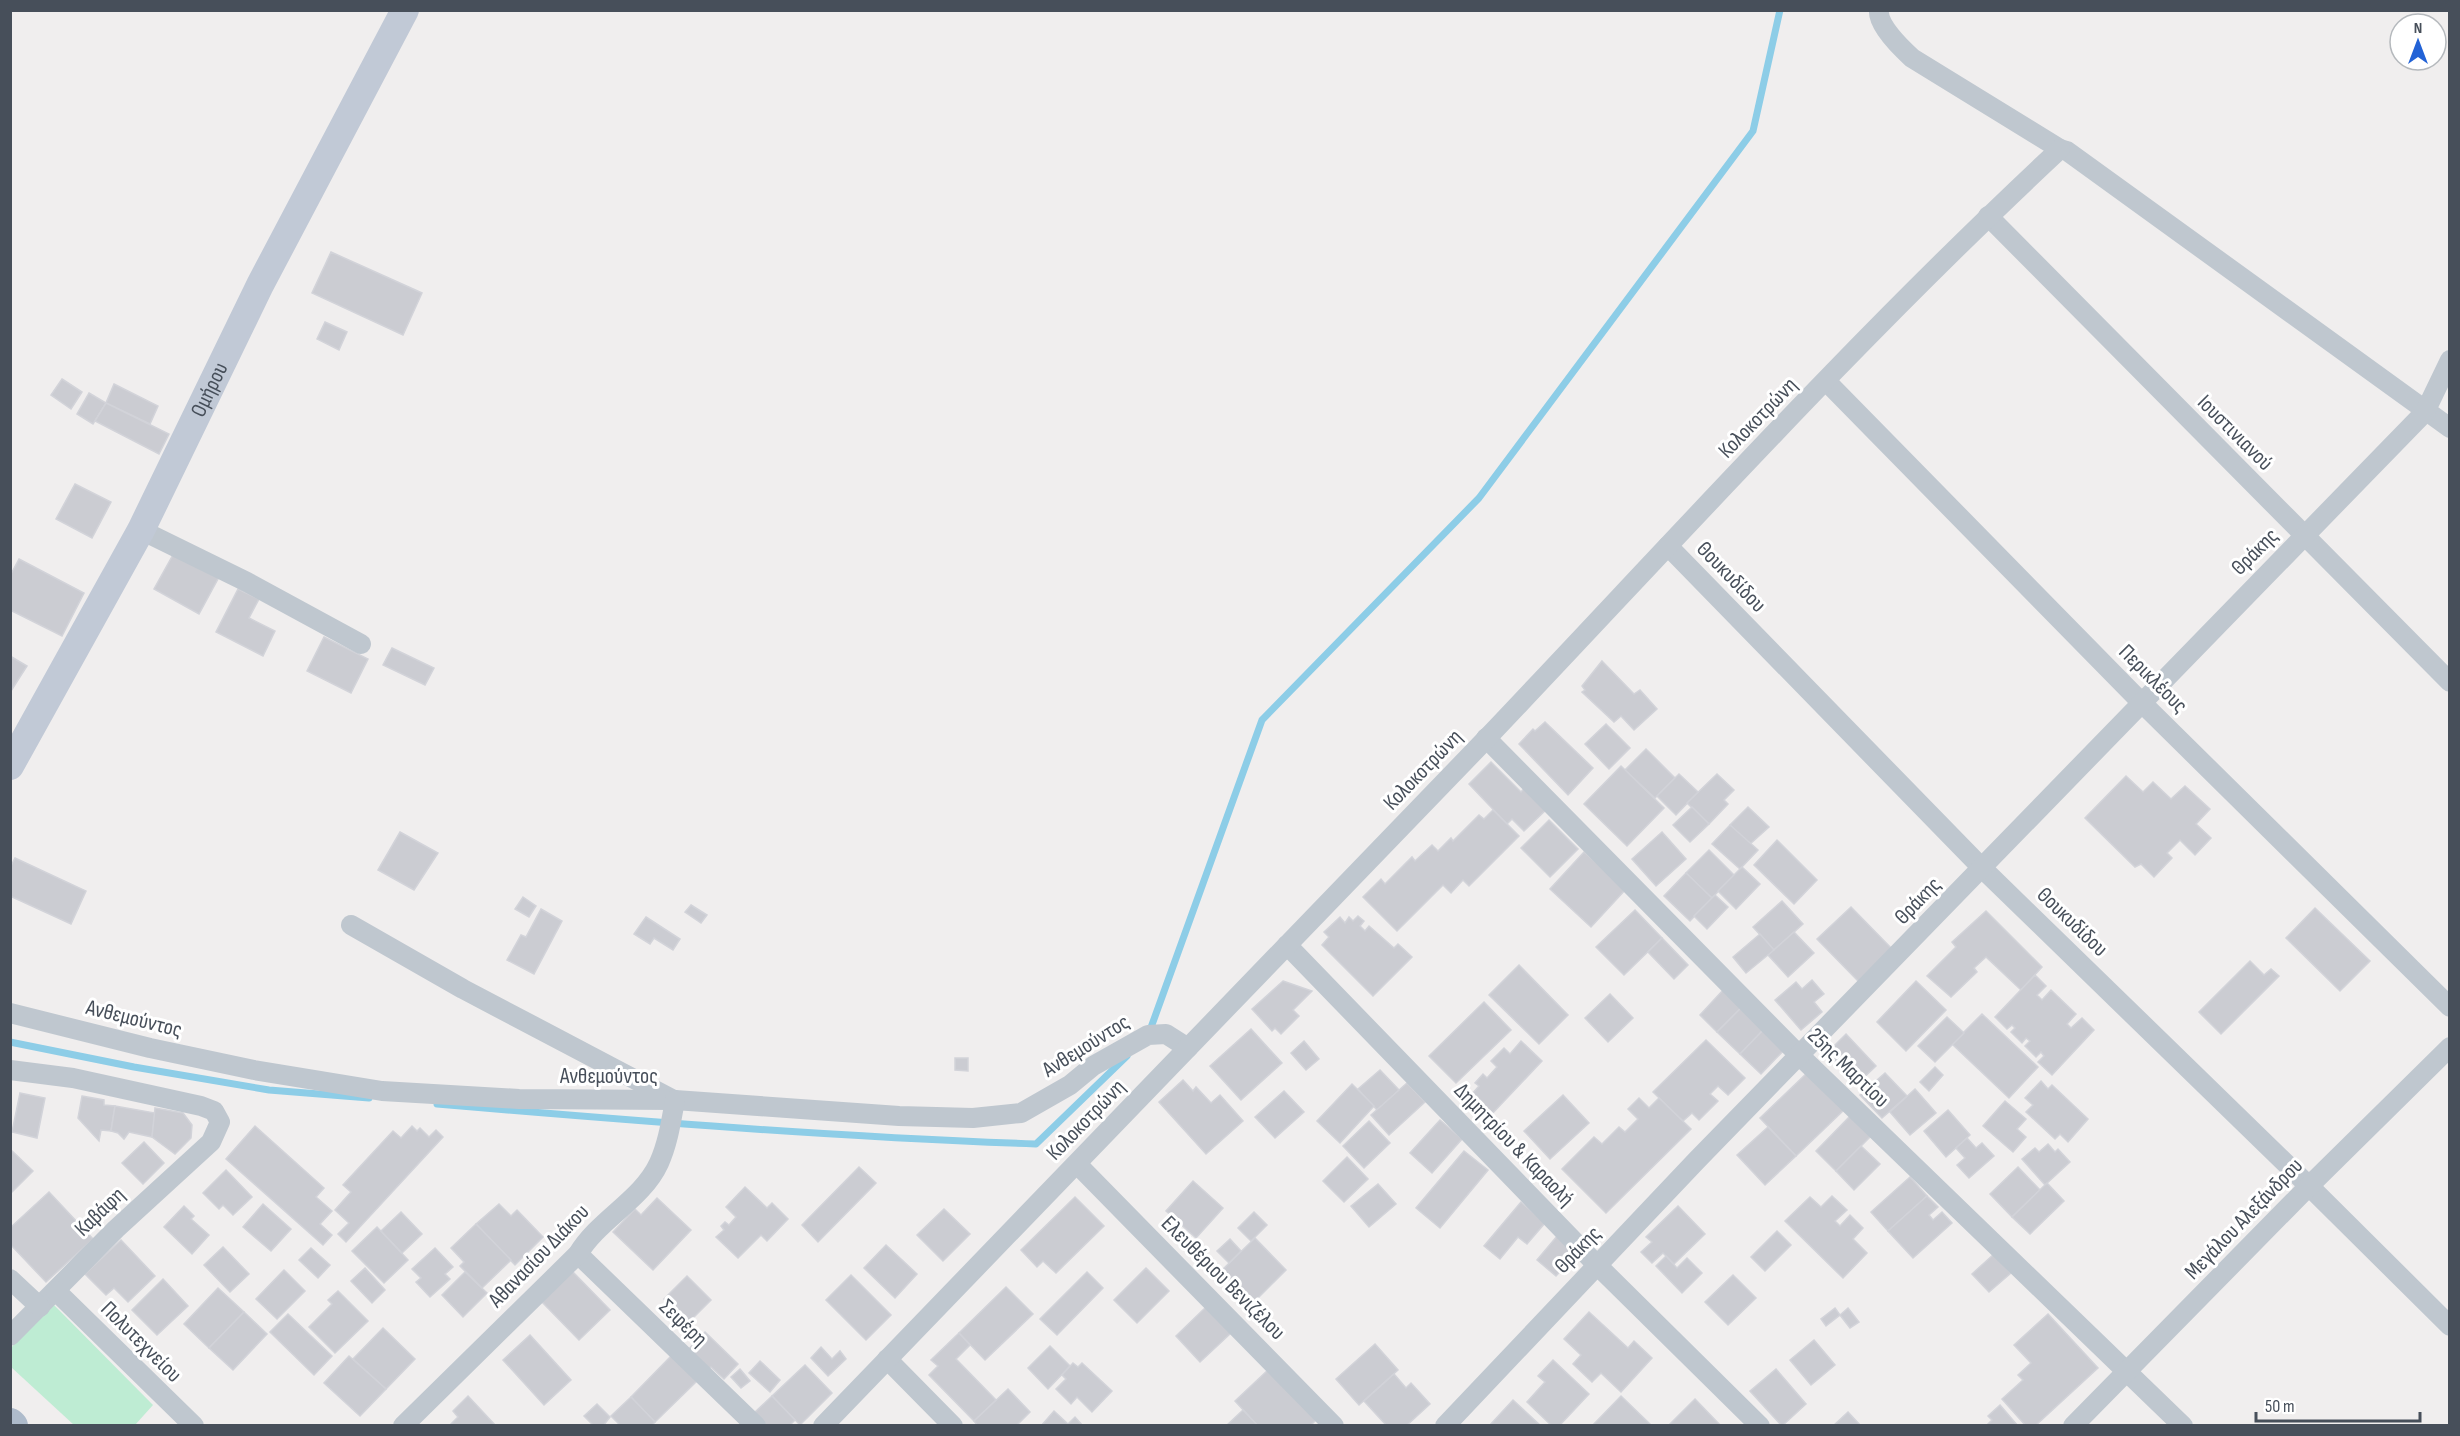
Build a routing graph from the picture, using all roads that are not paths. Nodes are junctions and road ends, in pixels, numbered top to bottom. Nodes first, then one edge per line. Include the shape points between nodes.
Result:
1 (405, 10) edge
2 (1879, 10) edge
3 (2060, 149) junction
4 (1988, 216) junction
5 (2450, 360) edge
6 (1826, 381) junction
7 (2425, 412) junction
8 (2450, 428) edge
9 (141, 530) junction
10 (2304, 537) junction
11 (1668, 546) junction
12 (361, 644) dead end
13 (2450, 682) edge
14 (2141, 702) junction
15 (1486, 738) junction
16 (10, 766) edge
17 (1983, 869) junction
18 (351, 925) dead end
19 (1287, 945) junction
20 (2450, 1007) edge
21 (10, 1013) edge
22 (2450, 1047) edge
23 (1188, 1048) junction
24 (1800, 1056) junction
25 (10, 1070) edge
26 (675, 1100) junction
27 (1077, 1164) junction
28 (2309, 1186) junction
29 (578, 1254) junction
30 (1597, 1265) junction
31 (10, 1279) edge
32 (56, 1291) junction
33 (40, 1307) junction
34 (2450, 1326) edge
35 (10, 1335) edge
36 (887, 1359) junction
37 (2129, 1371) junction
38 (194, 1425) edge
39 (403, 1425) edge
40 (756, 1425) edge
41 (823, 1425) edge
42 (953, 1425) edge
43 (1334, 1425) edge
44 (1445, 1425) edge
45 (1760, 1425) edge
46 (2073, 1425) edge
47 (2182, 1425) edge

1 - 9 street, Ομήρου via 260,285
2 - 3 street via 1878,16 1896,43 1912,58
3 - 4 street, Κολοκοτρώνη
3 - 7 street
4 - 6 street, Κολοκοτρώνη
4 - 10 street, Ιουστινιανού
5 - 7 street, Θράκης
6 - 11 street, Κολοκοτρώνη
6 - 14 street, Περικλέους
7 - 8 street
7 - 10 street, Θράκης
9 - 12 street
9 - 16 street, Ομήρου
10 - 13 street, Ιουστινιανού
10 - 14 street, Θράκης
11 - 15 street, Κολοκοτρώνη
11 - 17 street, Θουκυδίδου
14 - 17 street, Θράκης
14 - 20 street, Περικλέους
15 - 19 street, Κολοκοτρώνη
15 - 24 street, 25ης Μαρτίου
17 - 24 street, Θράκης
17 - 28 street, Θουκυδίδου
18 - 26 street via 463,989
19 - 23 street, Κολοκοτρώνη
19 - 30 street, Δημητρίου & Καραολή
21 - 26 street, Ανθεμούντος via 242,1068 382,1091 519,1100
22 - 28 street, Μεγάλου Αλεξάνδρου
23 - 26 street, Ανθεμούντος via 1166,1034 1148,1035 1021,1113 973,1118
23 - 27 street, Κολοκοτρώνη
24 - 30 street, Θράκης
24 - 37 street, 25ης Μαρτίου
25 - 32 street, Καβάφη via 73,1078 201,1106 214,1112 220,1122 211,1142 116,1229
26 - 29 street, Αθανασίου Διάκου via 668,1139 658,1165 642,1187 587,1238
27 - 36 street, Κολοκοτρώνη
27 - 43 street, Ελευθέριου Βενιζέλου
28 - 34 street, Θουκυδίδου
28 - 37 street, Μεγάλου Αλεξάνδρου
29 - 39 street, Αθανασίου Διάκου
29 - 40 street, Σεφέρη
30 - 44 street, Θράκης
30 - 45 street, Δημητρίου & Καραολή
31 - 33 street
32 - 33 street, Καβάφη
32 - 38 street, Πολυτεχνείου
33 - 35 street, Καβάφη
36 - 41 street, Κολοκοτρώνη
36 - 42 street
37 - 46 street, Μεγάλου Αλεξάνδρου
37 - 47 street, 25ης Μαρτίου

